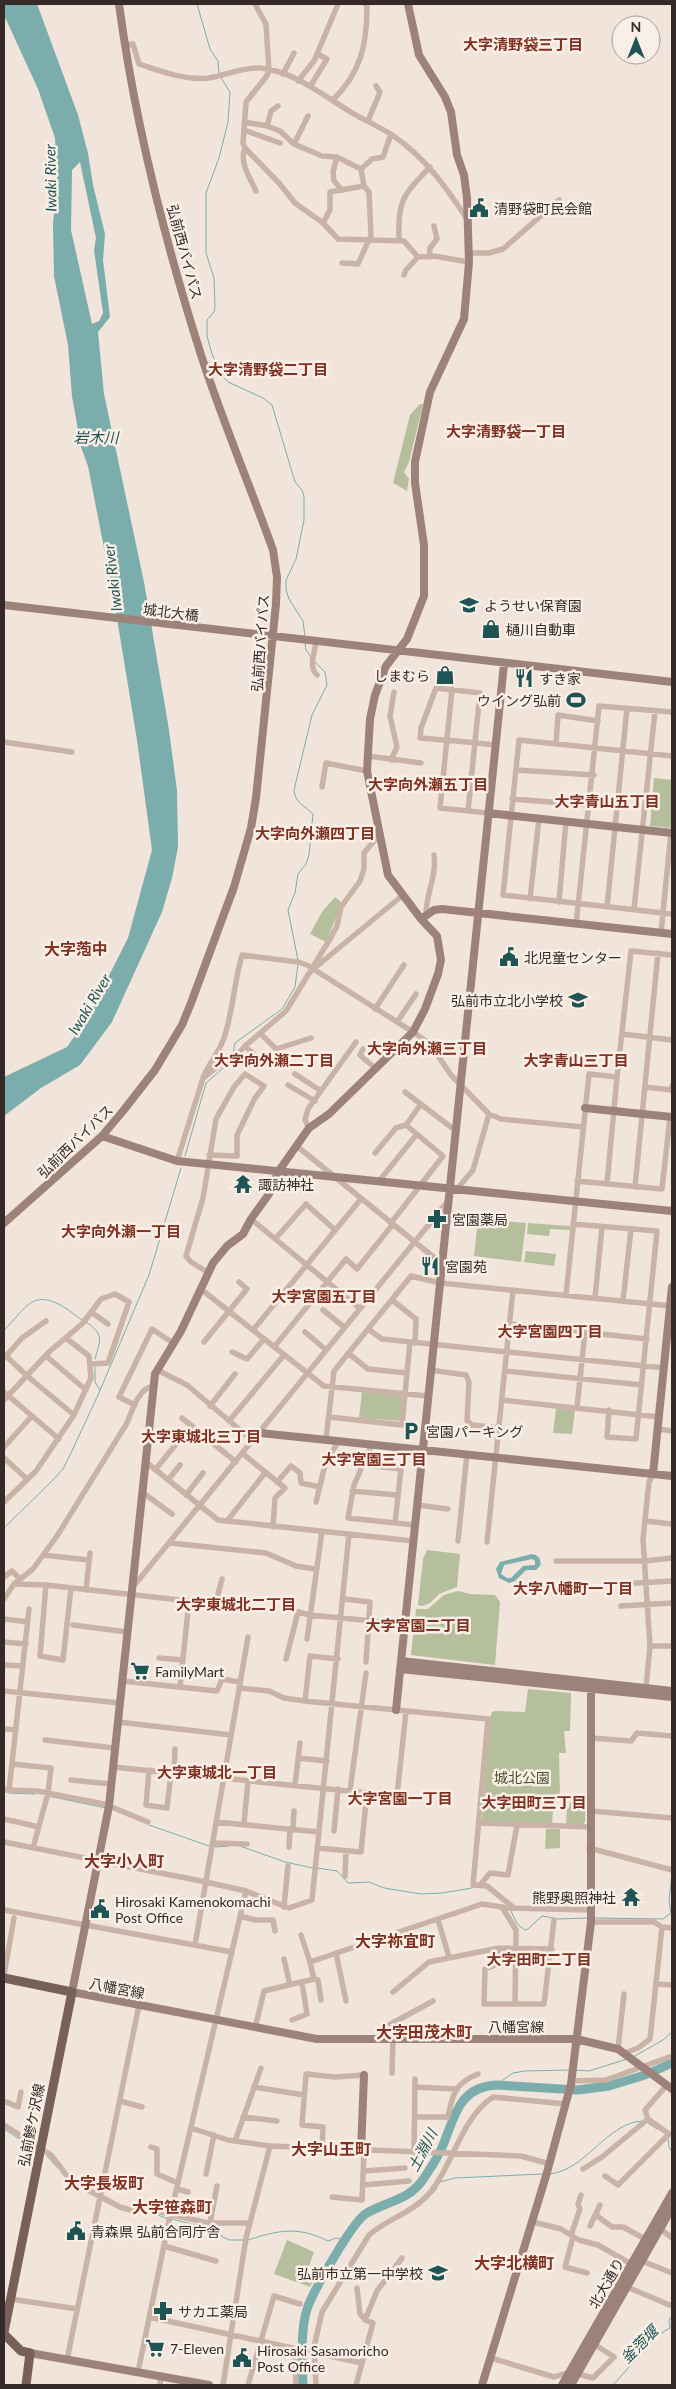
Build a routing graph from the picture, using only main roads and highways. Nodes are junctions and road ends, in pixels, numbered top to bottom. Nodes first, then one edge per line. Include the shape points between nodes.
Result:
1 (4, 1976) edge
2 (4, 2333) edge
3 (26, 2385) edge

1 - 2 main road, 弘前鰺ケ沢線 via 72,1992
2 - 3 main road, 弘前鰺ケ沢線 via 21,2351 30,2353

